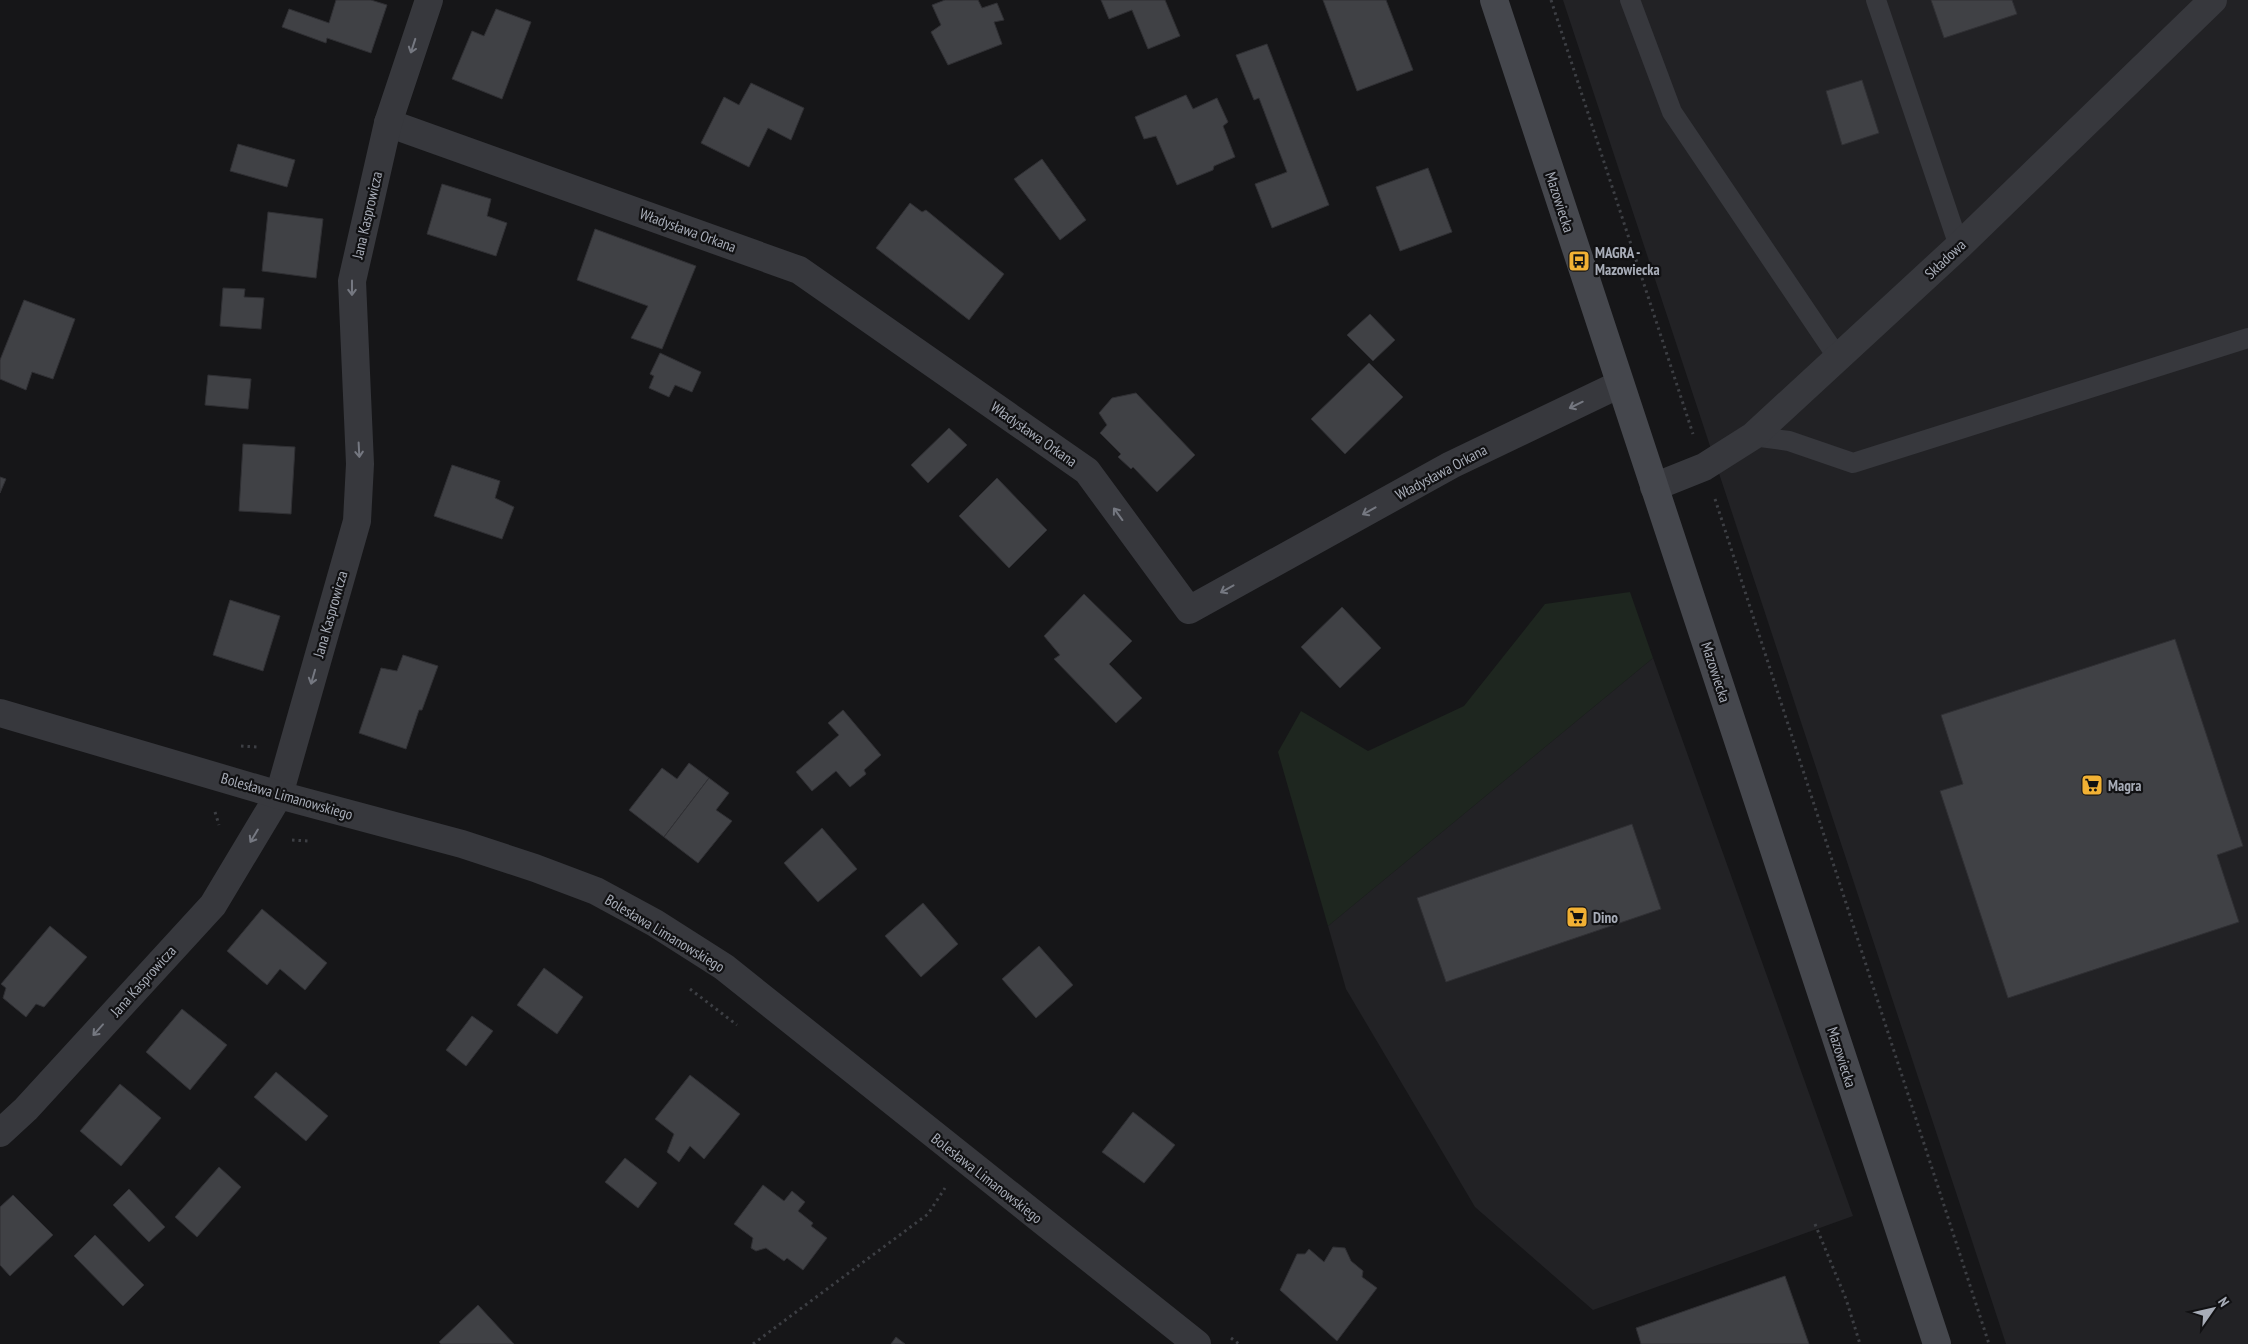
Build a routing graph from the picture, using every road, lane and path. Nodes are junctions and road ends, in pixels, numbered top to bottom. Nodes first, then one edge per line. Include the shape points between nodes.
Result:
1 (428, 0) edge
2 (1494, 0) edge
3 (1550, 0) edge
4 (1630, 0) edge
5 (1876, 0) edge
6 (2213, 0) edge
7 (388, 123) junction
8 (1960, 246) junction
9 (2248, 338) edge
10 (1838, 358) junction
11 (1620, 384) junction
12 (1752, 436) junction
13 (1704, 467) junction
14 (1654, 487) junction
15 (0, 713) edge
16 (266, 744) dead end
17 (234, 745) dead end
18 (279, 795) junction
19 (290, 840) dead end
20 (315, 841) dead end
21 (688, 988) dead end
22 (743, 1030) dead end
23 (0, 1133) edge
24 (937, 1182) dead end
25 (1816, 1224) dead end
26 (753, 1344) edge
27 (1197, 1344) edge
28 (1860, 1344) edge
29 (1937, 1344) edge
30 (1989, 1344) edge

1 -> 7 street, Jana Kasprowicza
2 - 11 main road, Mazowiecka
3 - 13 path
4 - 10 lane via 1672,112
5 - 8 lane
6 - 8 street, Składowa
11 -> 7 street, Władysława Orkana via 1451,465 1189,610 1087,471 799,270
7 -> 18 street, Jana Kasprowicza via 352,281 360,464 356,521
8 - 10 street, Składowa
9 - 12 lane via 1853,462 1789,441
10 - 12 street, Składowa
11 - 14 main road, Mazowiecka
12 - 13 street, Składowa
13 - 14 street, Składowa
13 - 30 path
14 - 29 main road, Mazowiecka
15 - 18 street, Bolesława Limanowskiego
16 - 17 path via 258,748
18 -> 23 street, Jana Kasprowicza via 213,905 26,1109
18 - 27 street, Bolesława Limanowskiego via 462,844 535,868 596,892 656,923 724,967
19 - 20 path
21 - 22 path
24 - 26 path via 944,1188 928,1214
25 - 28 path

